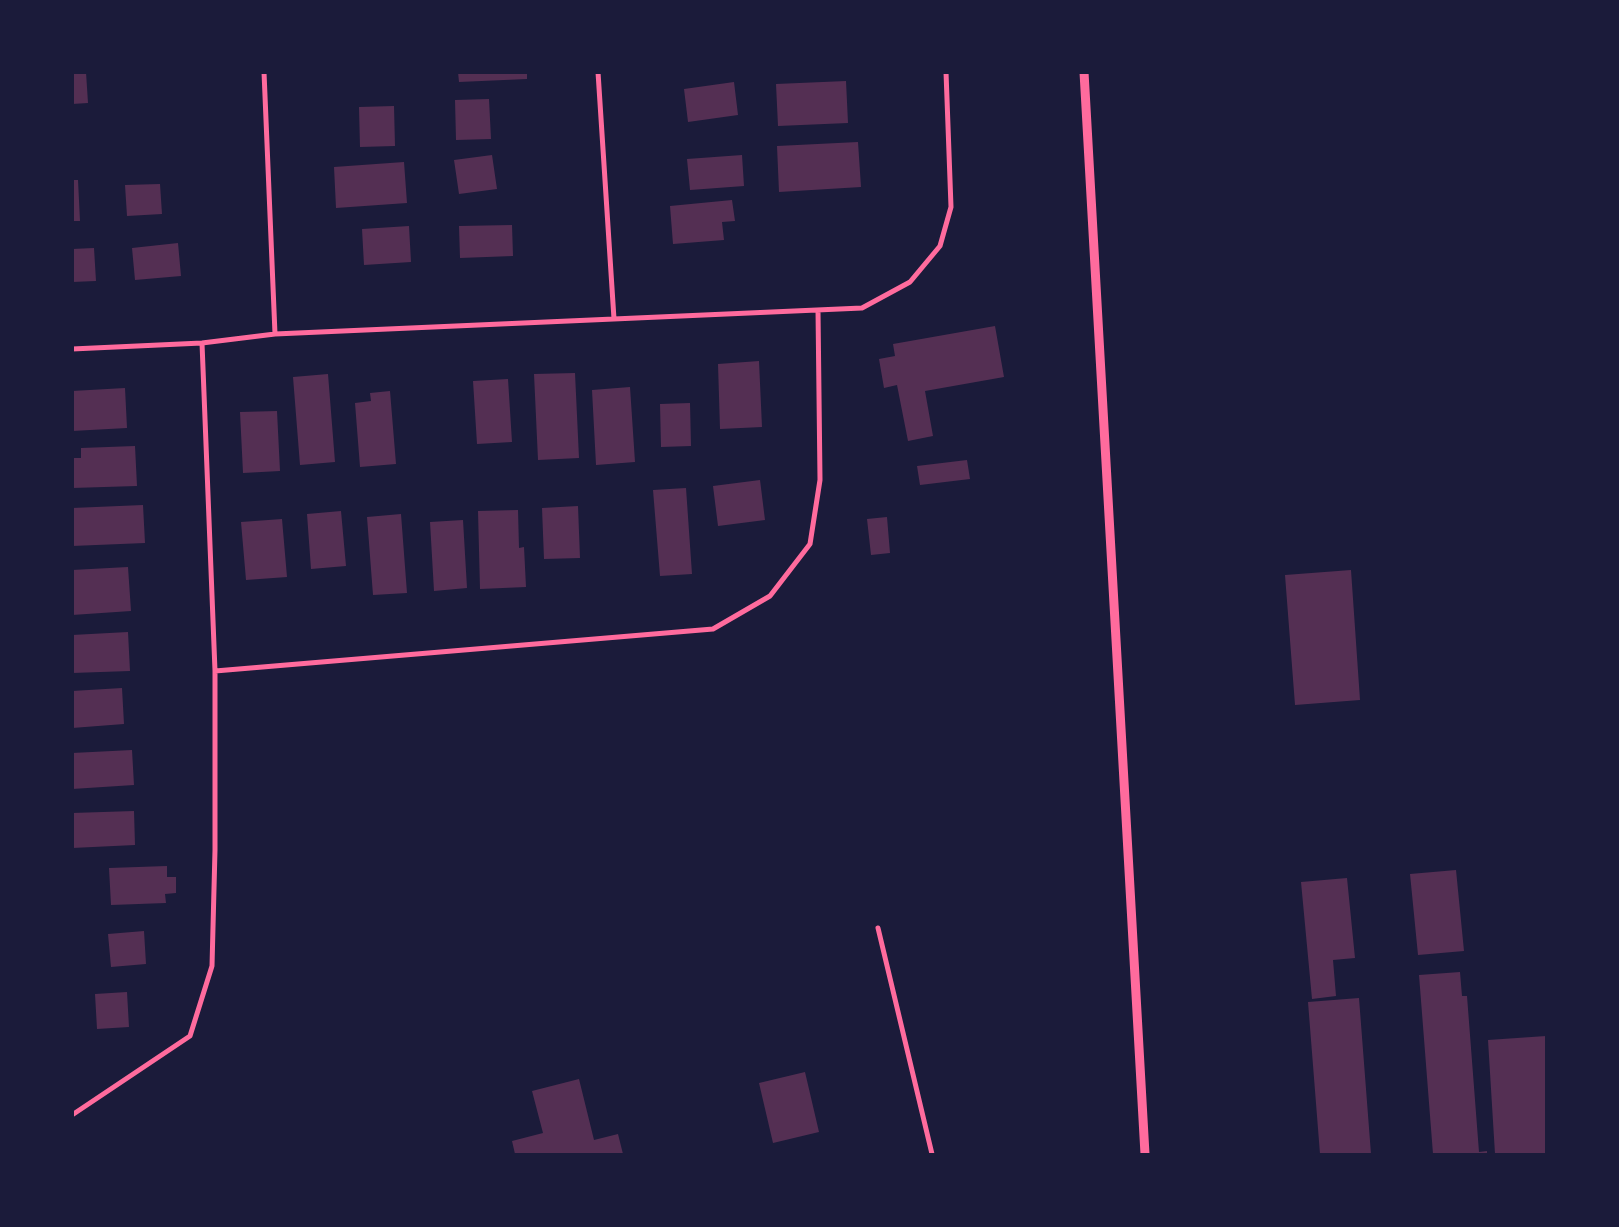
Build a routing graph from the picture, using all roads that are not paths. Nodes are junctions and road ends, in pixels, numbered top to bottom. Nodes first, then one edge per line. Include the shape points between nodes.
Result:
1 (264, 72) edge
2 (598, 72) edge
3 (946, 72) edge
4 (1084, 72) edge
5 (818, 310) junction
6 (614, 319) junction
7 (275, 334) junction
8 (202, 343) junction
9 (72, 349) edge
10 (215, 671) junction
11 (878, 928) dead end
12 (72, 1115) edge
13 (932, 1154) edge
14 (1145, 1154) edge

1 - 7 street
2 - 6 street
3 - 5 street via 951,207 940,246 910,282 862,308
4 - 14 street
5 - 6 street
5 - 10 street via 820,480 810,544 770,596 713,629
6 - 7 street
7 - 8 street
8 - 9 street
8 - 10 street
10 - 12 street via 212,966 190,1036
11 - 13 street

